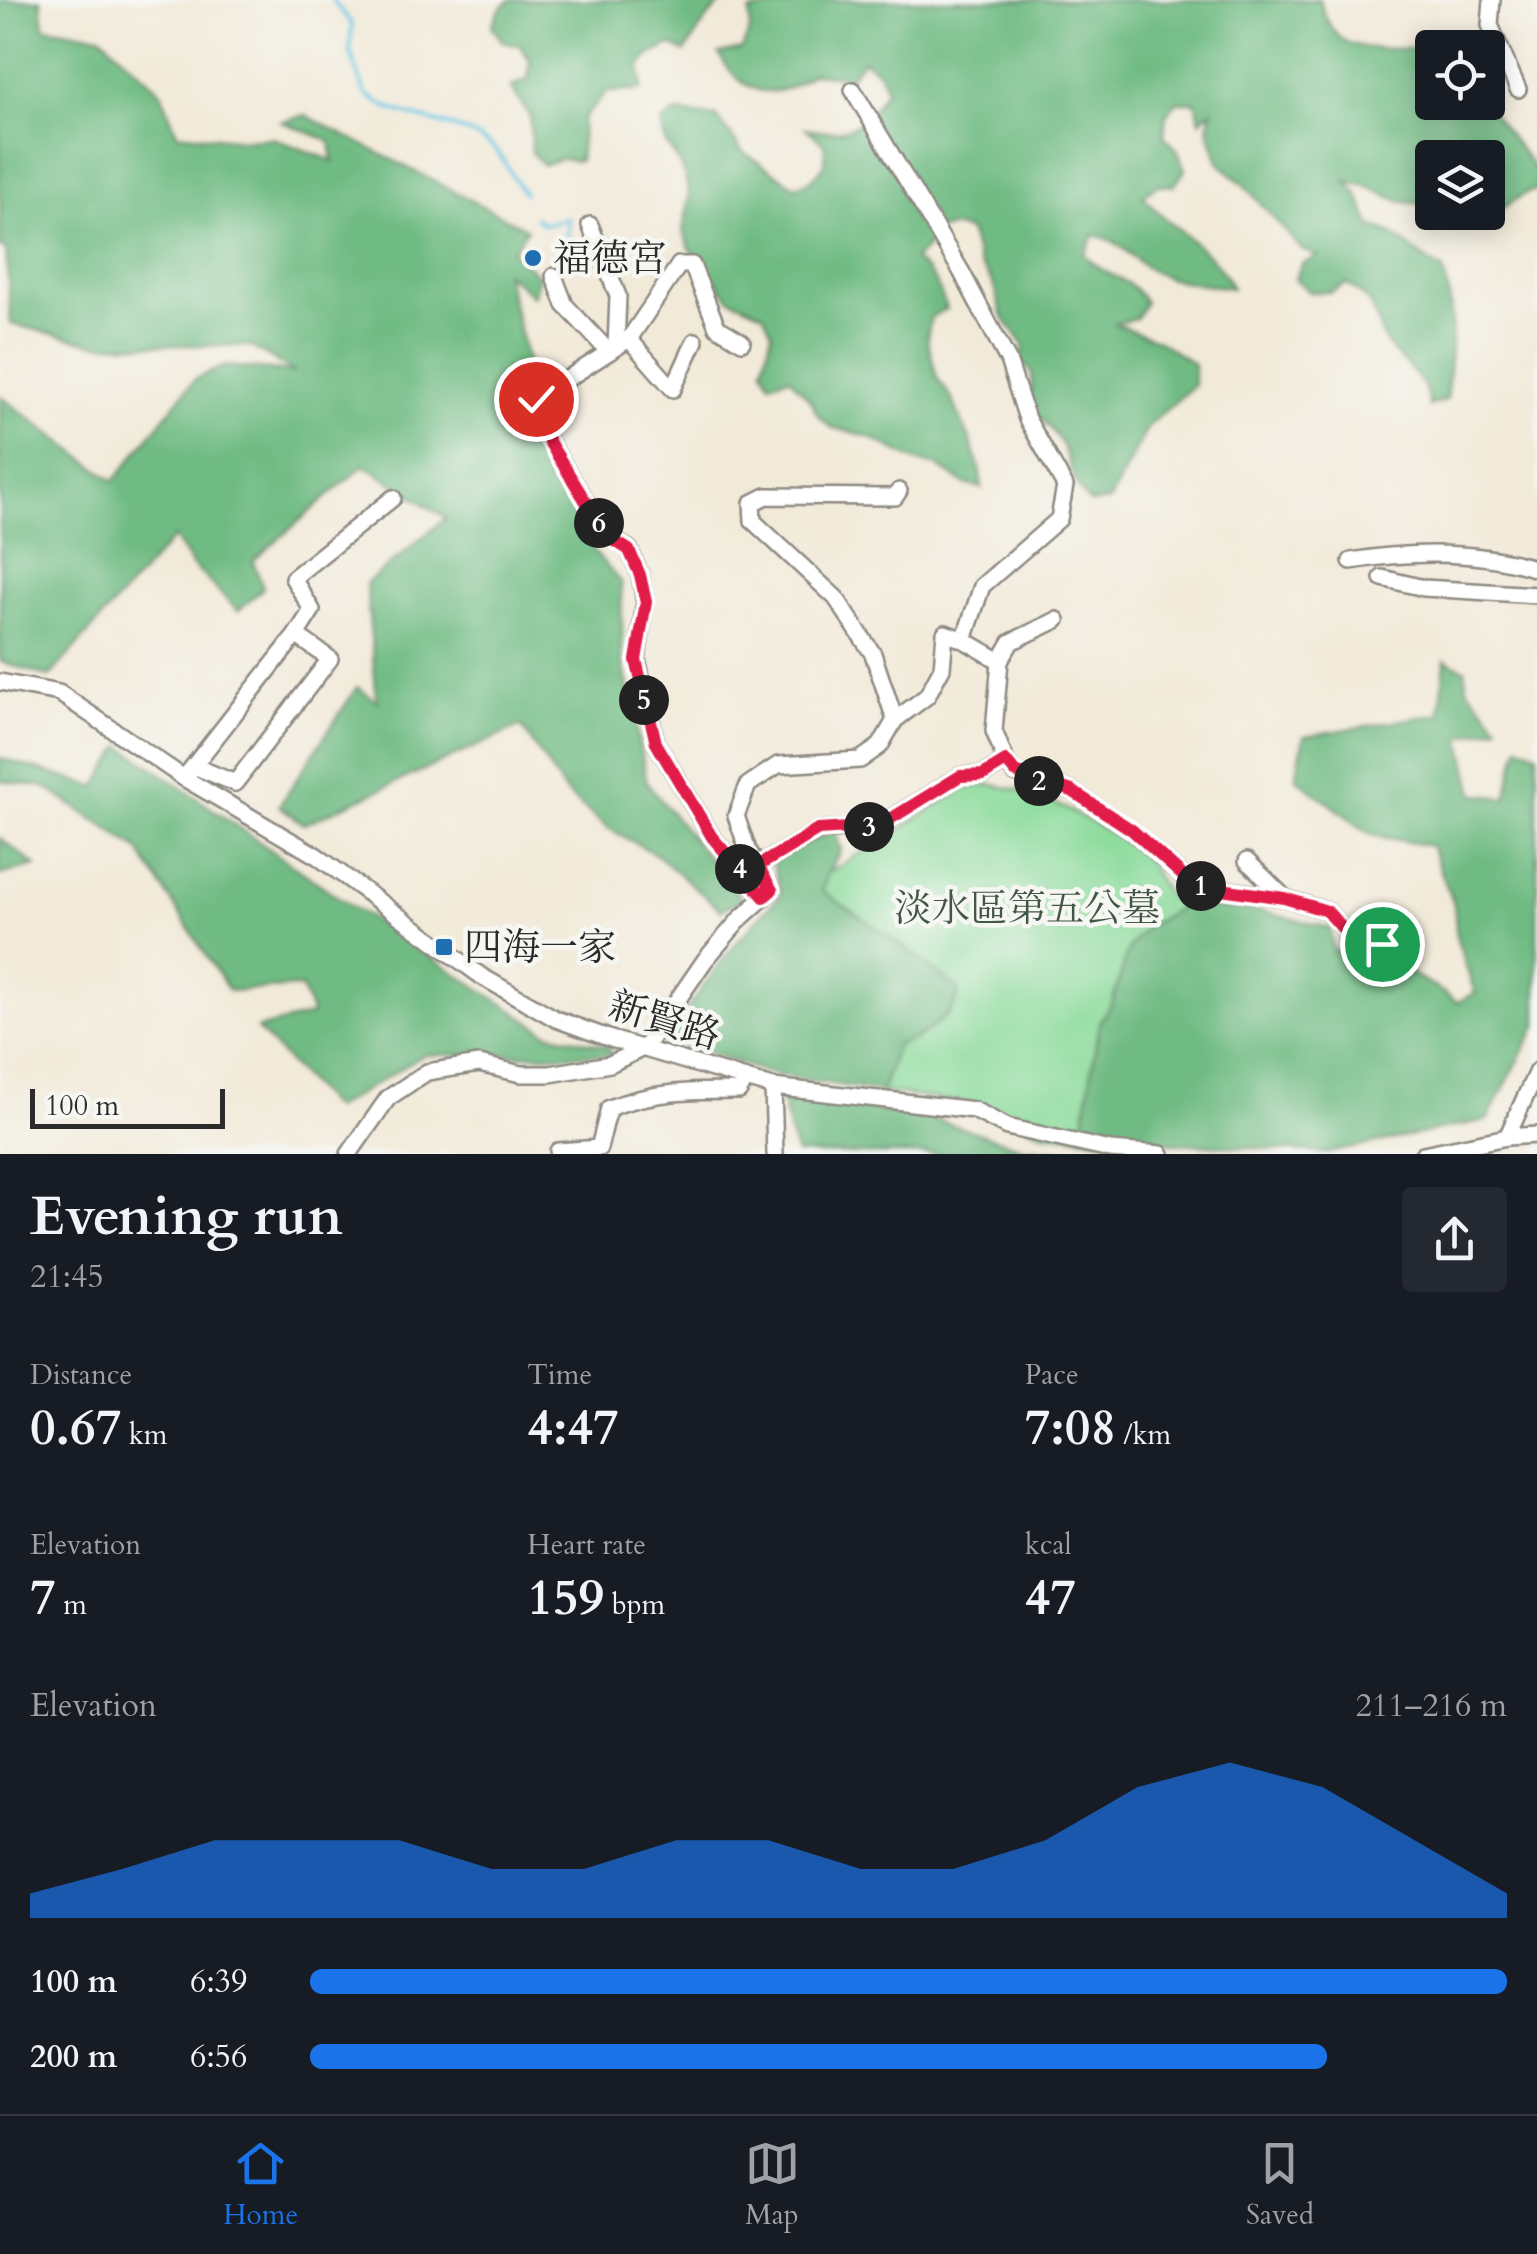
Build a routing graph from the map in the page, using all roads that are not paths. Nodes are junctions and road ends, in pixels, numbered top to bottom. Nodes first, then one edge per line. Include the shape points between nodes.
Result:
1 (1492, 0) edge
2 (1518, 89) dead end
3 (852, 90) dead end
4 (590, 225) dead end
5 (554, 276) dead end
6 (695, 341) dead end
7 (742, 342) dead end
8 (618, 346) junction
9 (899, 490) dead end
10 (393, 498) dead end
11 (1350, 561) dead end
12 (1537, 568) edge
13 (1382, 578) dead end
14 (1537, 595) edge
15 (1057, 620) dead end
16 (296, 635) junction
17 (964, 640) junction
18 (1000, 661) junction
19 (0, 682) edge
20 (895, 720) junction
21 (1006, 761) junction
22 (189, 772) junction
23 (1248, 860) dead end
24 (758, 866) junction
25 (764, 897) junction
26 (1284, 898) junction
27 (1382, 944) dead end
28 (645, 1048) junction
29 (1537, 1071) edge
30 (746, 1079) junction
31 (773, 1086) junction
32 (1537, 1135) edge
33 (1507, 1136) junction
34 (558, 1151) dead end
35 (585, 1152) edge
36 (1443, 1153) edge
37 (349, 1154) edge
38 (775, 1154) edge
39 (1161, 1154) edge
40 (1423, 1154) edge

1 - 2 street via 1490,25
3 - 17 street via 962,271 1064,486 1060,519 982,586
4 - 8 street via 618,296
5 - 8 street via 564,305
6 - 8 street via 673,389
7 - 8 street via 717,327 692,265 679,265
8 - 25 street via 536,399 532,414 607,536 629,550 640,575 646,602 636,660 656,743 712,837
9 - 20 street via 896,497 766,496 752,503 753,520 836,598 873,654
10 - 16 street via 293,578 312,610
11 - 12 street via 1399,554 1498,557
13 - 14 street via 1424,588
15 - 18 street via 1011,642
16 - 22 street
16 - 22 street via 330,659 236,782
17 - 18 street
17 - 20 street via 945,633 942,668 928,696
18 - 21 street via 994,731
19 - 22 street, 新賢路 via 59,693
20 - 24 street via 880,746 860,760 778,765 748,785 736,816
21 - 24 street via 983,775 960,776 879,826 818,830
21 - 26 street via 1015,772 1072,791 1132,830 1193,885
22 - 28 street, 新賢路 via 481,976 556,1019
23 - 26 street
24 - 25 street via 772,890
25 - 28 street via 705,960
26 - 27 street via 1327,911 1351,938
28 - 30 street, 新賢路
28 - 37 street via 610,1064 550,1074 479,1064 428,1072 388,1098
29 - 33 street
30 - 31 street, 新賢路
30 - 35 street via 739,1091 674,1091 609,1108 599,1148
31 - 38 street
31 - 39 street, 新賢路 via 974,1110 1008,1127
32 - 33 street
33 - 36 street
34 - 35 street
36 - 40 street

